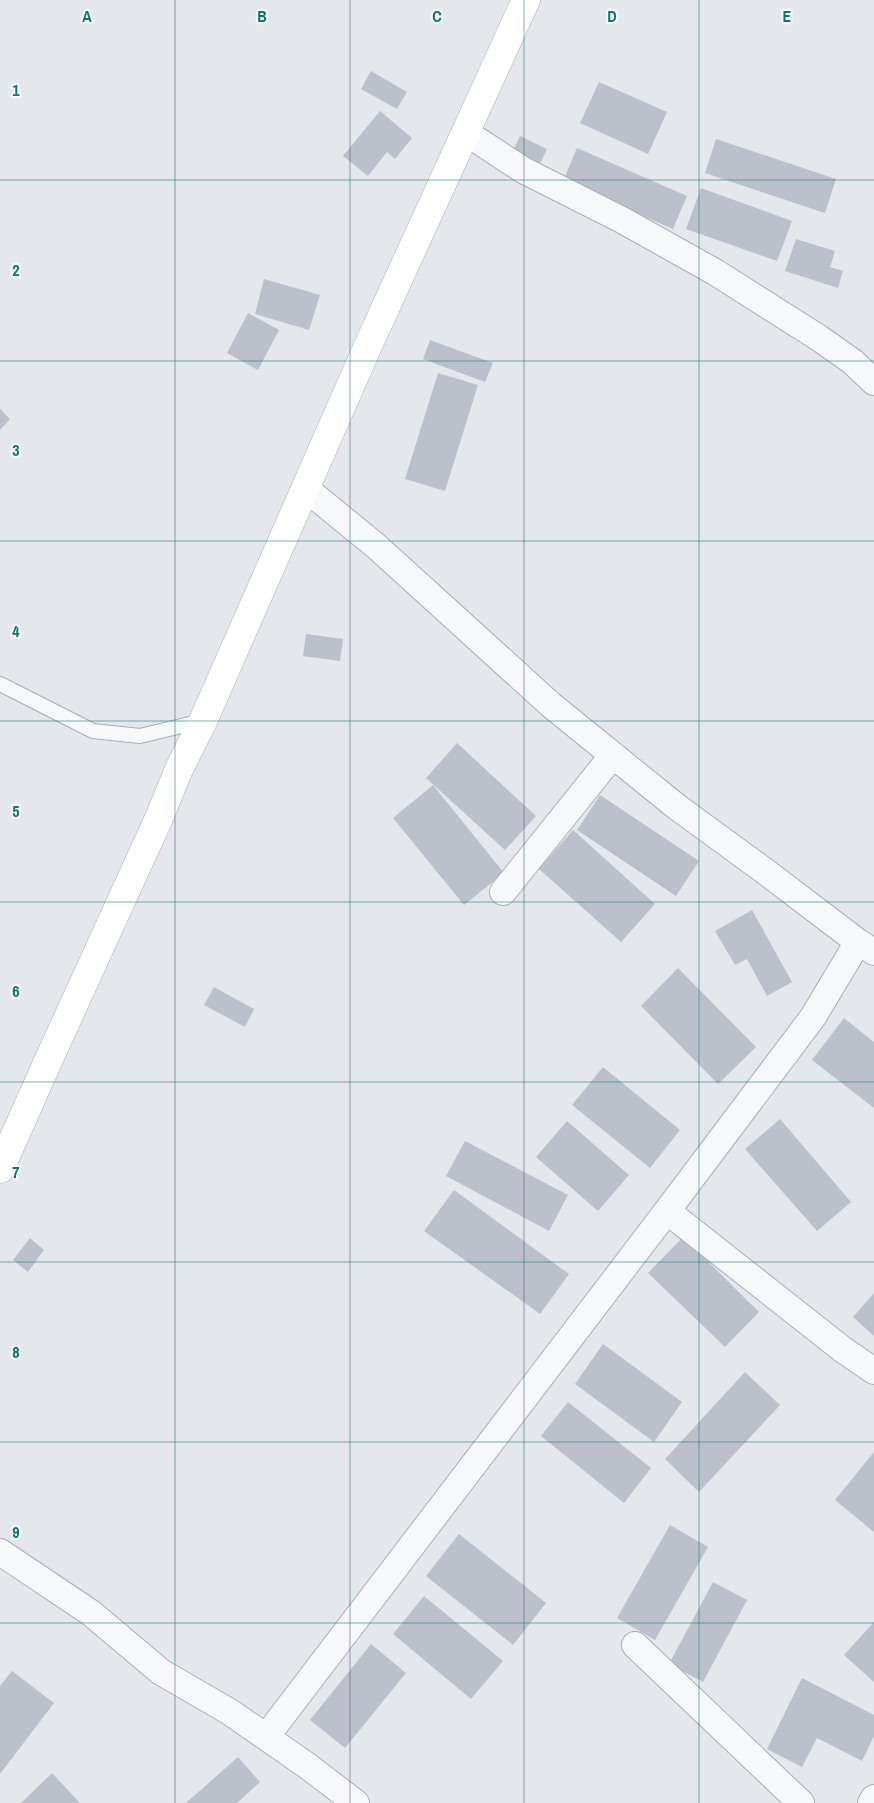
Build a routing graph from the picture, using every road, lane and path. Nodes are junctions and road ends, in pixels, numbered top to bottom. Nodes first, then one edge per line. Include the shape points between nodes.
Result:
1 (526, 0) edge
2 (465, 132) junction
3 (874, 382) edge
4 (305, 488) junction
5 (0, 684) edge
6 (203, 721) junction
7 (613, 755) junction
8 (503, 892) dead end
9 (866, 947) edge
10 (0, 1169) edge
11 (667, 1211) junction
12 (874, 1371) edge
13 (0, 1552) edge
14 (635, 1644) dead end
15 (266, 1737) junction
16 (874, 1798) edge
17 (356, 1803) edge
18 (801, 1803) edge
19 (871, 1803) edge

1 - 2 main road
2 - 3 street via 523,170 622,220 714,272 819,338
2 - 4 main road
4 - 6 main road
4 - 7 street via 376,546 552,705
5 - 6 lane via 94,732 140,736
6 - 10 main road via 178,769 159,818
7 - 8 street
7 - 9 street via 677,807
9 - 11 street
11 - 12 street
11 - 15 street
13 - 15 street via 91,1613 161,1672
14 - 18 street
15 - 17 street
16 - 19 street

